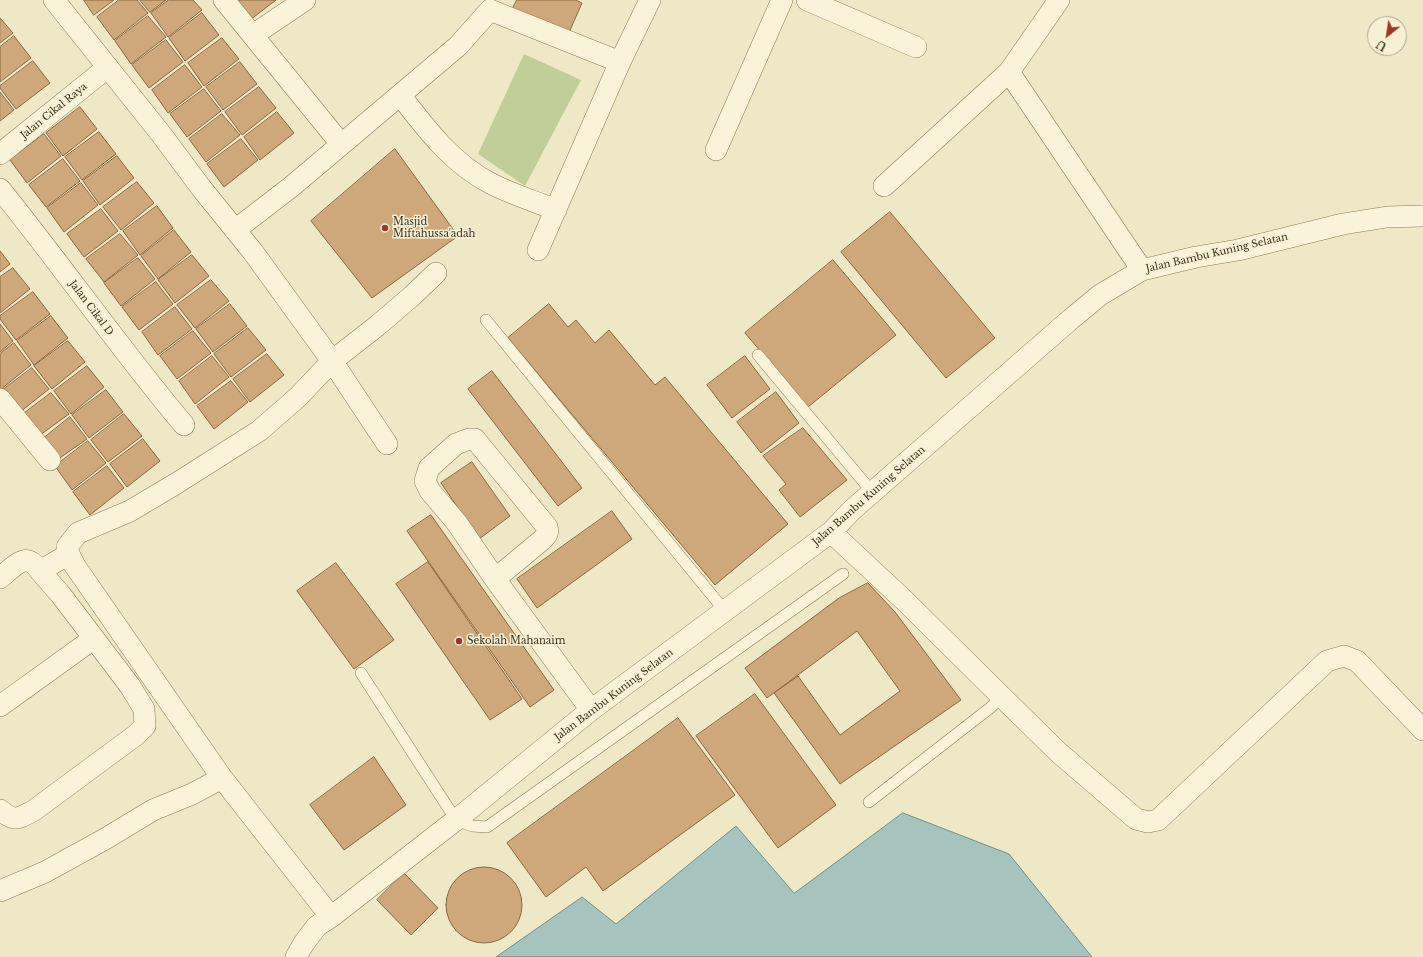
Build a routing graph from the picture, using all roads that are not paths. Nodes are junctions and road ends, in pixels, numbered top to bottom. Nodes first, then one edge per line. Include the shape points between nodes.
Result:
1 (54, 0) edge
2 (224, 0) edge
3 (305, 0) edge
4 (650, 0) edge
5 (782, 0) edge
6 (807, 0) edge
7 (1059, 0) edge
8 (492, 5) edge
9 (253, 35) junction
10 (916, 47) dead end
11 (620, 62) junction
12 (108, 67) junction
13 (1008, 72) junction
14 (401, 96) junction
15 (341, 144) junction
16 (716, 150) dead end
17 (0, 154) edge
18 (884, 186) dead end
19 (0, 189) edge
20 (556, 210) junction
21 (1423, 216) edge
22 (235, 230) junction
23 (538, 250) dead end
24 (1142, 270) junction
25 (436, 273) dead end
26 (486, 320) dead end
27 (758, 355) dead end
28 (332, 361) junction
29 (0, 399) edge
30 (184, 425) dead end
31 (387, 444) dead end
32 (50, 460) dead end
33 (872, 492) junction
34 (831, 532) junction
35 (69, 554) junction
36 (40, 571) junction
37 (843, 574) dead end
38 (0, 578) edge
39 (495, 579) junction
40 (725, 611) junction
41 (93, 639) junction
42 (361, 674) dead end
43 (1002, 697) junction
44 (0, 706) edge
45 (591, 710) junction
46 (1423, 730) edge
47 (222, 778) junction
48 (869, 802) dead end
49 (0, 810) edge
50 (456, 820) junction
51 (0, 891) edge
52 (330, 917) junction
53 (296, 957) edge

1 - 12 street
2 - 9 street
3 - 9 street
4 - 11 street
5 - 16 street
6 - 10 street
7 - 13 street
8 - 11 street
8 - 14 street via 458,46
9 - 15 street
11 - 20 street
12 - 17 street, Jalan Cikal Raya
12 - 22 street
13 - 18 street
13 - 24 street
14 - 15 street
14 - 20 street via 449,153 472,172 491,184
15 - 22 street
19 - 30 street, Jalan Cikal D
20 - 23 street
21 - 24 street, Jalan Bambu Kuning Selatan via 1387,217 1343,224
22 - 28 street
24 - 33 street, Jalan Bambu Kuning Selatan via 1100,295
25 - 28 street via 383,321
26 - 40 lane
27 - 33 lane
28 - 31 street
28 - 35 street via 298,397 259,431 130,511 78,533 67,547
29 - 32 street
33 - 34 street, Jalan Bambu Kuning Selatan
34 - 40 street, Jalan Bambu Kuning Selatan
34 - 43 street
35 - 36 street
35 - 47 street
36 - 38 street via 32,562 26,560 21,561
36 - 41 street
37 - 50 lane via 487,827 472,826
39 - 39 street via 425,481 429,468 456,444 469,439 475,439 548,531 542,540
39 - 45 street
40 - 45 street, Jalan Bambu Kuning Selatan
41 - 44 street
41 - 49 street via 130,686 144,709 145,726 33,811 18,818 9,817
42 - 50 lane
43 - 46 street via 1058,752 1136,819 1148,822 1158,820 1327,661 1344,656 1357,661
43 - 48 lane
45 - 50 street, Jalan Bambu Kuning Selatan
47 - 51 street via 153,810 45,872
47 - 52 street
50 - 52 street, Jalan Bambu Kuning Selatan
52 - 53 street, Jalan Bambu Kuning Selatan via 317,926

